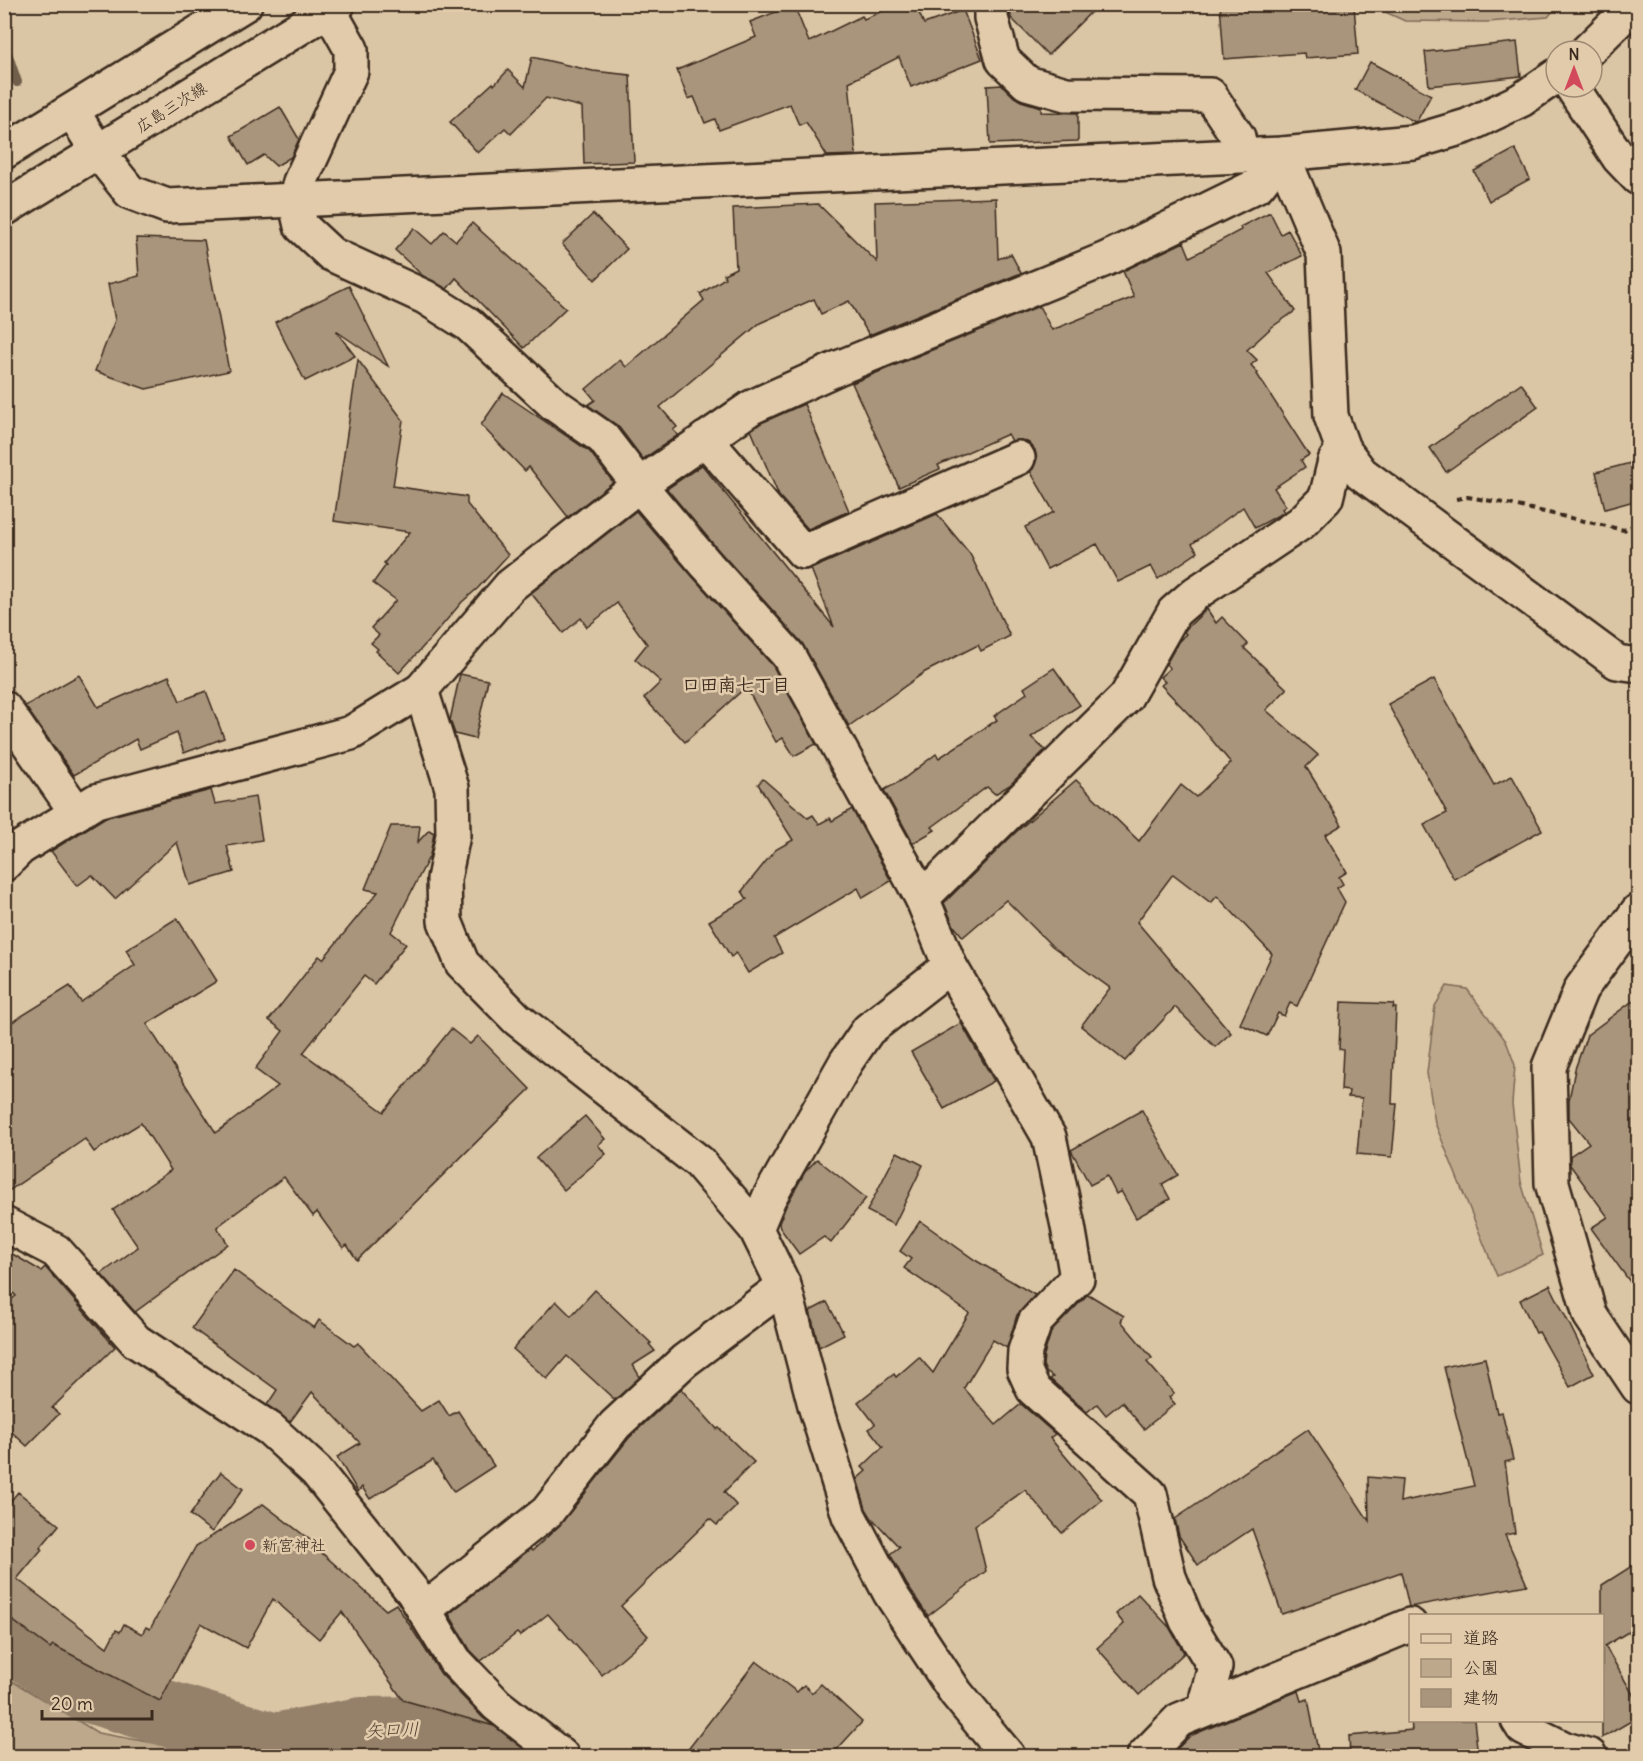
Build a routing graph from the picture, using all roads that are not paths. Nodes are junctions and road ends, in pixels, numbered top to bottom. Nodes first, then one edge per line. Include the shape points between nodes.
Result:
1 (245, 4) edge
2 (991, 4) edge
3 (1635, 4) edge
4 (334, 7) edge
5 (1599, 39) edge
6 (1544, 84) edge
7 (1580, 99) edge
8 (72, 111) junction
9 (4, 152) edge
10 (98, 152) junction
11 (1282, 154) junction
12 (1241, 155) junction
13 (1638, 177) edge
14 (295, 200) junction
15 (4, 209) edge
16 (705, 439) junction
17 (1343, 448) junction
18 (1018, 458) dead end
19 (639, 485) junction
20 (1638, 665) edge
21 (421, 690) junction
22 (4, 708) edge
23 (77, 813) junction
24 (4, 864) edge
25 (922, 898) junction
26 (1638, 911) edge
27 (950, 966) junction
28 (4, 1224) edge
29 (756, 1229) junction
30 (784, 1286) junction
31 (1638, 1387) edge
32 (424, 1610) junction
33 (1409, 1624) edge
34 (1210, 1707) junction
35 (1527, 1737) edge
36 (562, 1756) edge
37 (1008, 1756) edge
38 (1144, 1756) edge
39 (1590, 1756) edge

1 - 8 street
2 - 12 street via 990,18 1003,60 1027,83 1066,93 1210,95 1238,137
3 - 5 street
4 - 10 street, 広島三次線
4 - 14 street via 351,49 351,71
6 - 11 street via 1467,126 1413,142
7 - 13 street via 1619,158
8 - 9 street
8 - 10 street
10 - 14 street via 130,192 167,206
10 - 15 street, 広島三次線
11 - 12 street
11 - 16 street via 1258,184 1248,190 1106,259 752,407
11 - 17 street via 1324,254 1331,416
12 - 14 street
14 - 19 street via 301,226 332,254 425,297 468,324 554,404 603,438
16 - 18 street via 803,552
16 - 19 street
17 - 20 street via 1361,473 1617,662
17 - 25 street via 1335,461 1326,498 1301,523 1173,612 1126,697
19 - 21 street via 510,586
19 - 25 street via 788,655
21 - 23 street via 351,733 96,801
21 - 29 street via 452,788 453,835 444,879 445,921 462,963 517,1019 699,1162
22 - 23 street
23 - 24 street via 20,848
25 - 27 street
26 - 31 street via 1581,989 1548,1067 1552,1183 1590,1315
27 - 29 street via 868,1030 769,1198
27 - 34 street via 1049,1137 1068,1226 1077,1278 1035,1322 1025,1351 1024,1369 1033,1389 1150,1494 1170,1577 1186,1620 1215,1667 1207,1696
28 - 32 street via 56,1251 136,1341 270,1429 316,1471
29 - 30 street
30 - 32 street via 684,1361 615,1425 547,1512
30 - 37 street via 849,1515 891,1593 956,1693
32 - 36 street via 462,1668 497,1705
33 - 34 street
34 - 38 street via 1179,1720
35 - 39 street

